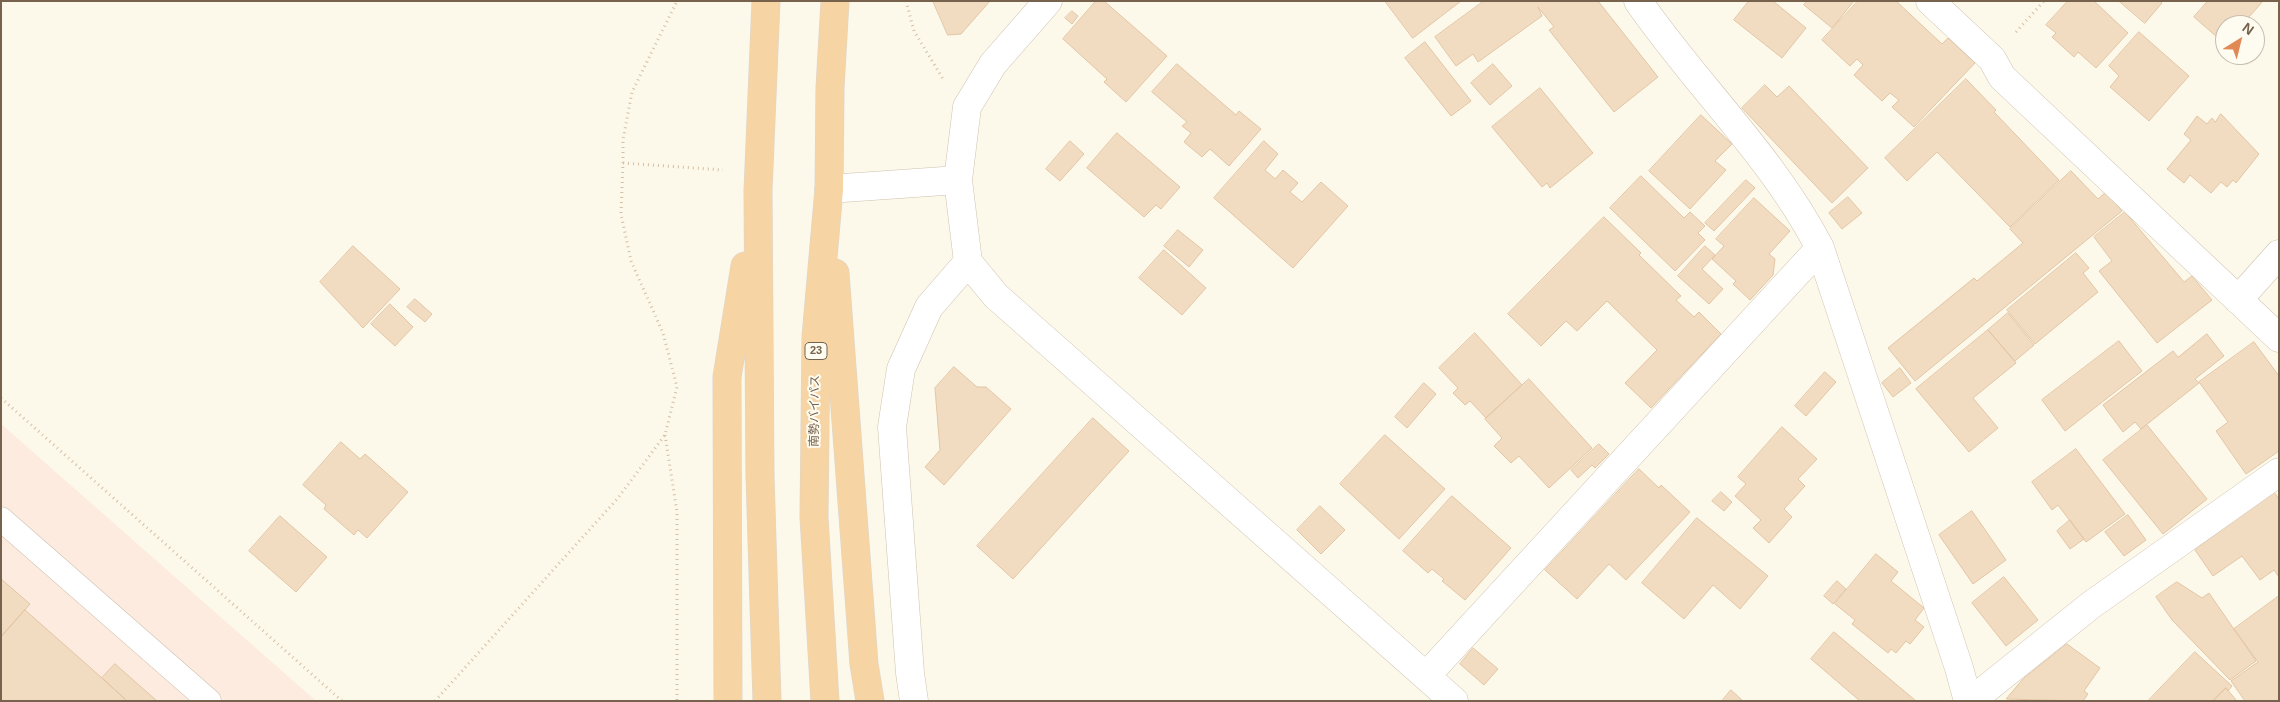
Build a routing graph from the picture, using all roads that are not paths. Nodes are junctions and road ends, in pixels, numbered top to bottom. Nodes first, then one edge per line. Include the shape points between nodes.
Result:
1 (766, 1) edge
2 (835, 1) edge
3 (1048, 1) edge
4 (1638, 1) edge
5 (1930, 1) edge
6 (958, 180) junction
7 (758, 182) junction
8 (829, 189) junction
9 (1820, 248) junction
10 (2279, 254) edge
11 (968, 262) junction
12 (2238, 300) junction
13 (2279, 338) edge
14 (2279, 472) edge
15 (1, 519) edge
16 (1426, 676) junction
17 (209, 701) edge
18 (728, 701) edge
19 (767, 701) edge
20 (825, 701) edge
21 (870, 701) edge
22 (914, 701) edge
23 (1454, 701) edge
24 (1969, 701) edge

1 - 7 highway
2 - 8 highway, 南勢バイパス / 23
3 - 6 street via 993,64 967,107
4 - 9 street via 1665,40 1762,157
5 - 12 street via 1992,59 2002,77
6 - 8 street
6 - 11 street
7 - 18 highway via 727,377
7 - 19 highway via 760,476
8 - 20 highway, 南勢バイパス / 23 via 816,337 814,507
8 - 21 highway via 864,664
9 - 16 street
9 - 24 street
10 - 12 street
11 - 16 street via 996,296
11 - 22 street via 929,306 901,369 892,427
12 - 13 street
14 - 24 street via 2091,605
15 - 17 lane
16 - 23 street

